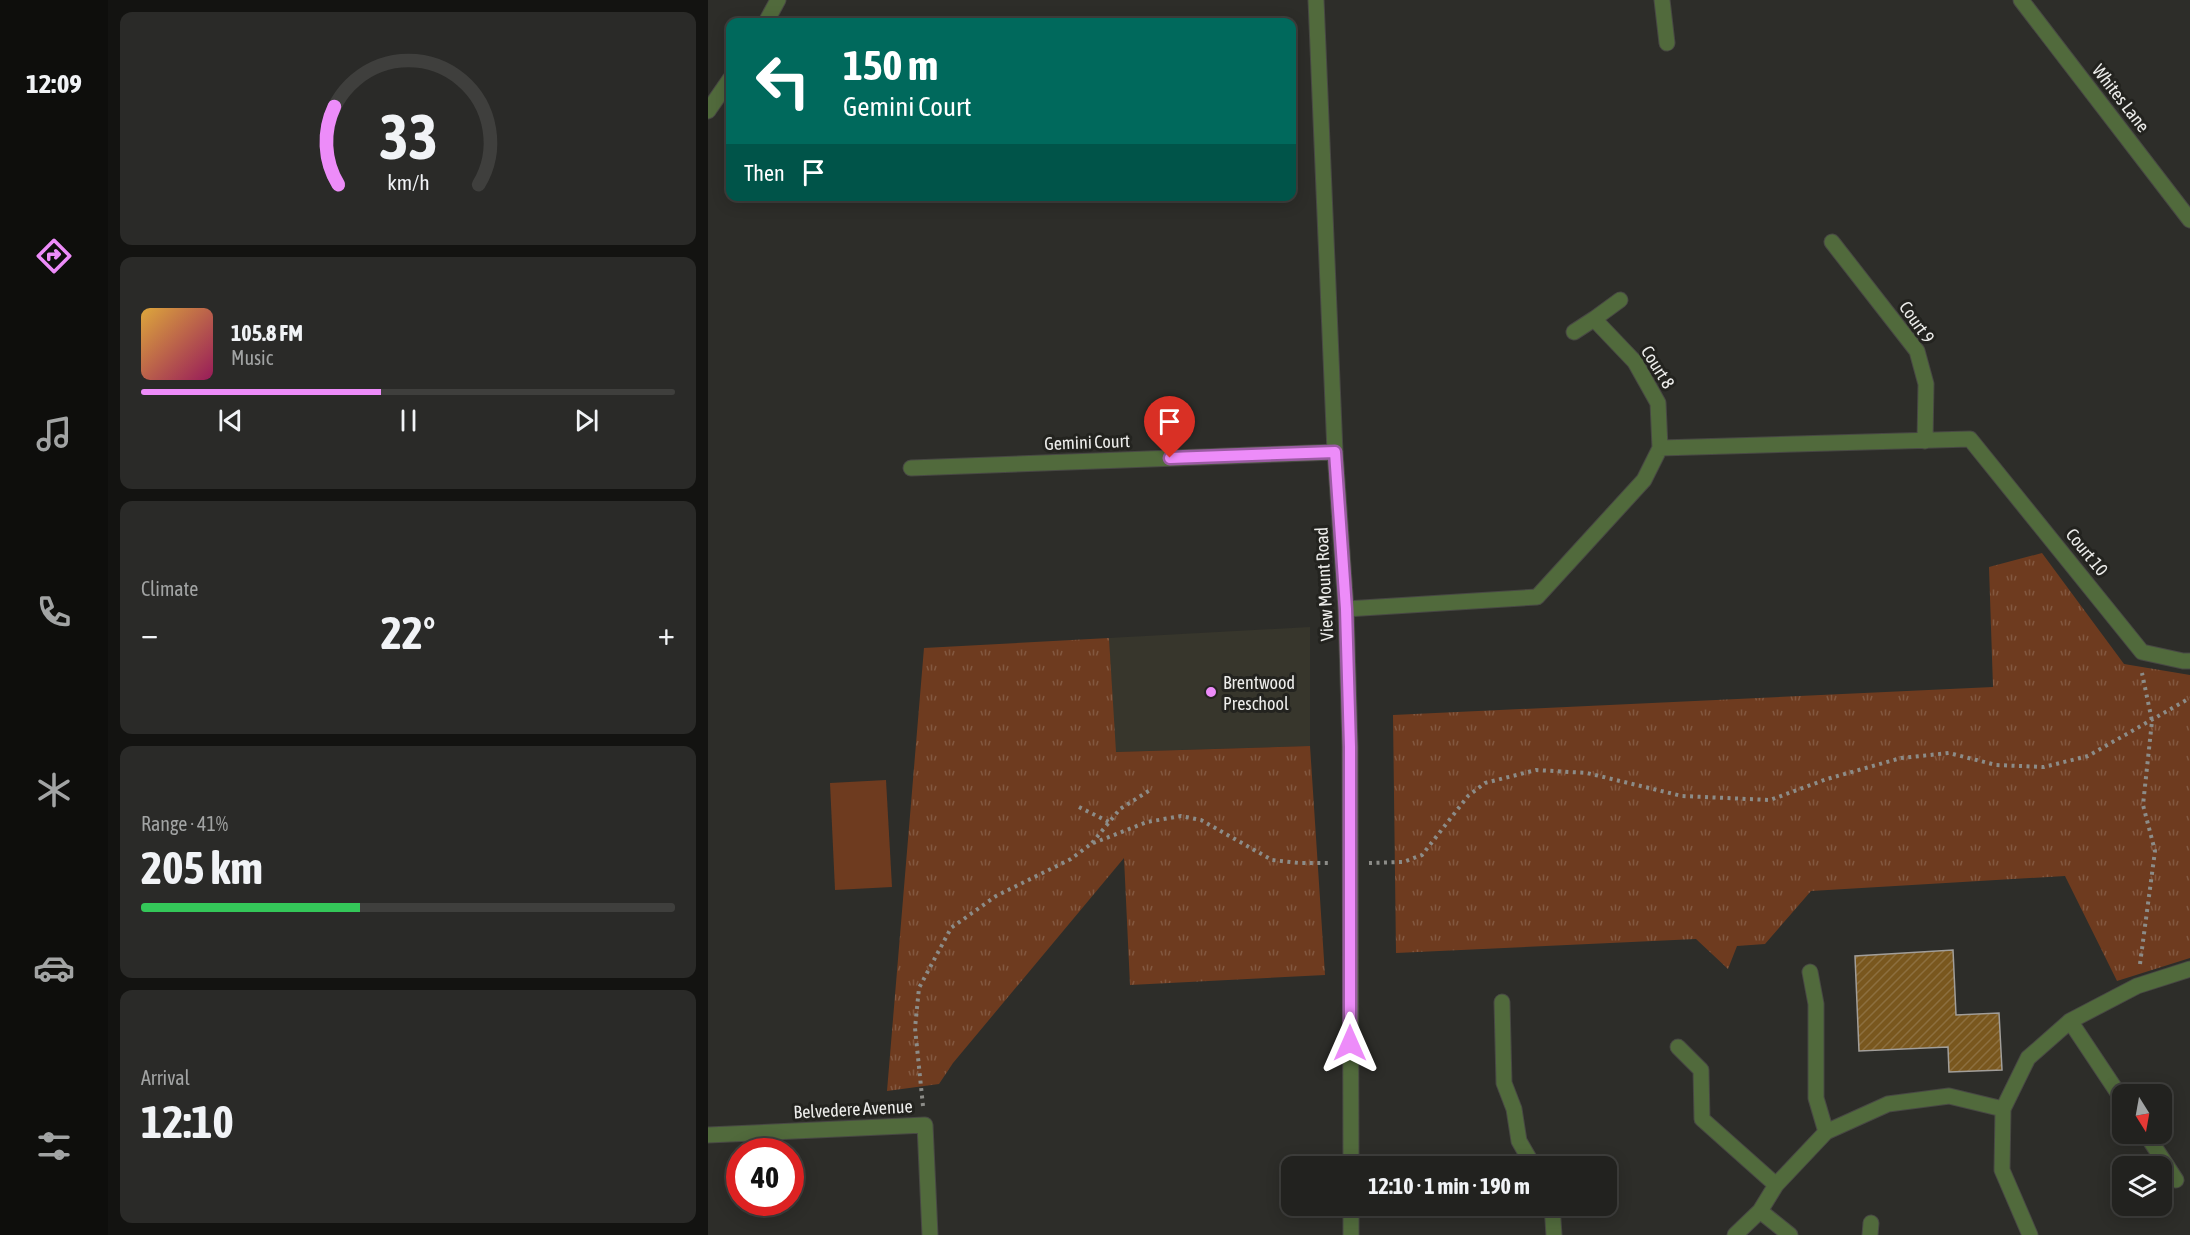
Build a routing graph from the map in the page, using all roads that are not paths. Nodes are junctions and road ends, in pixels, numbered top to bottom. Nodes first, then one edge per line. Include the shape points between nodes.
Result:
1 (778, 0) edge
2 (1316, 0) edge
3 (1662, 0) edge
4 (2021, 0) edge
5 (768, 18) edge
6 (1667, 44) dead end
7 (726, 85) edge
8 (708, 111) edge
9 (2190, 220) edge
10 (1832, 242) dead end
11 (1620, 300) dead end
12 (1594, 319) junction
13 (1574, 332) dead end
14 (1925, 441) junction
15 (1660, 448) junction
16 (1335, 452) junction
17 (911, 468) dead end
18 (1346, 609) junction
19 (2190, 661) edge
20 (2190, 969) edge
21 (1810, 972) dead end
22 (1502, 1002) dead end
23 (2070, 1021) junction
24 (1678, 1047) dead end
25 (2112, 1084) edge
26 (2003, 1109) junction
27 (1826, 1132) junction
28 (708, 1135) edge
29 (2153, 1144) edge
30 (1351, 1156) edge
31 (1528, 1156) edge
32 (2176, 1180) dead end
33 (1776, 1185) junction
34 (1760, 1211) junction
35 (1351, 1216) edge
36 (1553, 1216) edge
37 (930, 1235) edge
38 (1351, 1235) edge
39 (1554, 1235) edge
40 (1735, 1235) edge
41 (1790, 1235) edge
42 (2030, 1235) edge

1 - 5 street
2 - 16 street, View Mount Road
3 - 6 street
4 - 9 street, Whites Lane
7 - 8 street
10 - 14 street, Court 9 via 1917,351 1926,384
11 - 12 street
12 - 13 street
12 - 15 street, Court 8 via 1635,362 1658,403
14 - 15 street
14 - 19 street, Court 10 via 1970,439 2142,652
15 - 18 street via 1644,480 1537,597
16 - 17 street, Gemini Court
16 - 18 street, View Mount Road
18 - 30 street, View Mount Road
20 - 23 street via 2137,986
21 - 27 street via 1816,1004 1816,1098
22 - 31 street via 1504,1083 1514,1109 1519,1141
23 - 25 street
23 - 26 street via 2028,1058
24 - 33 street via 1701,1070 1702,1119
26 - 27 street via 1949,1096 1918,1100 1888,1104
26 - 42 street via 2002,1170
27 - 33 street
28 - 37 street, Belvedere Avenue via 925,1125
29 - 32 street
33 - 34 street
34 - 40 street
34 - 41 street
35 - 38 street
36 - 39 street

